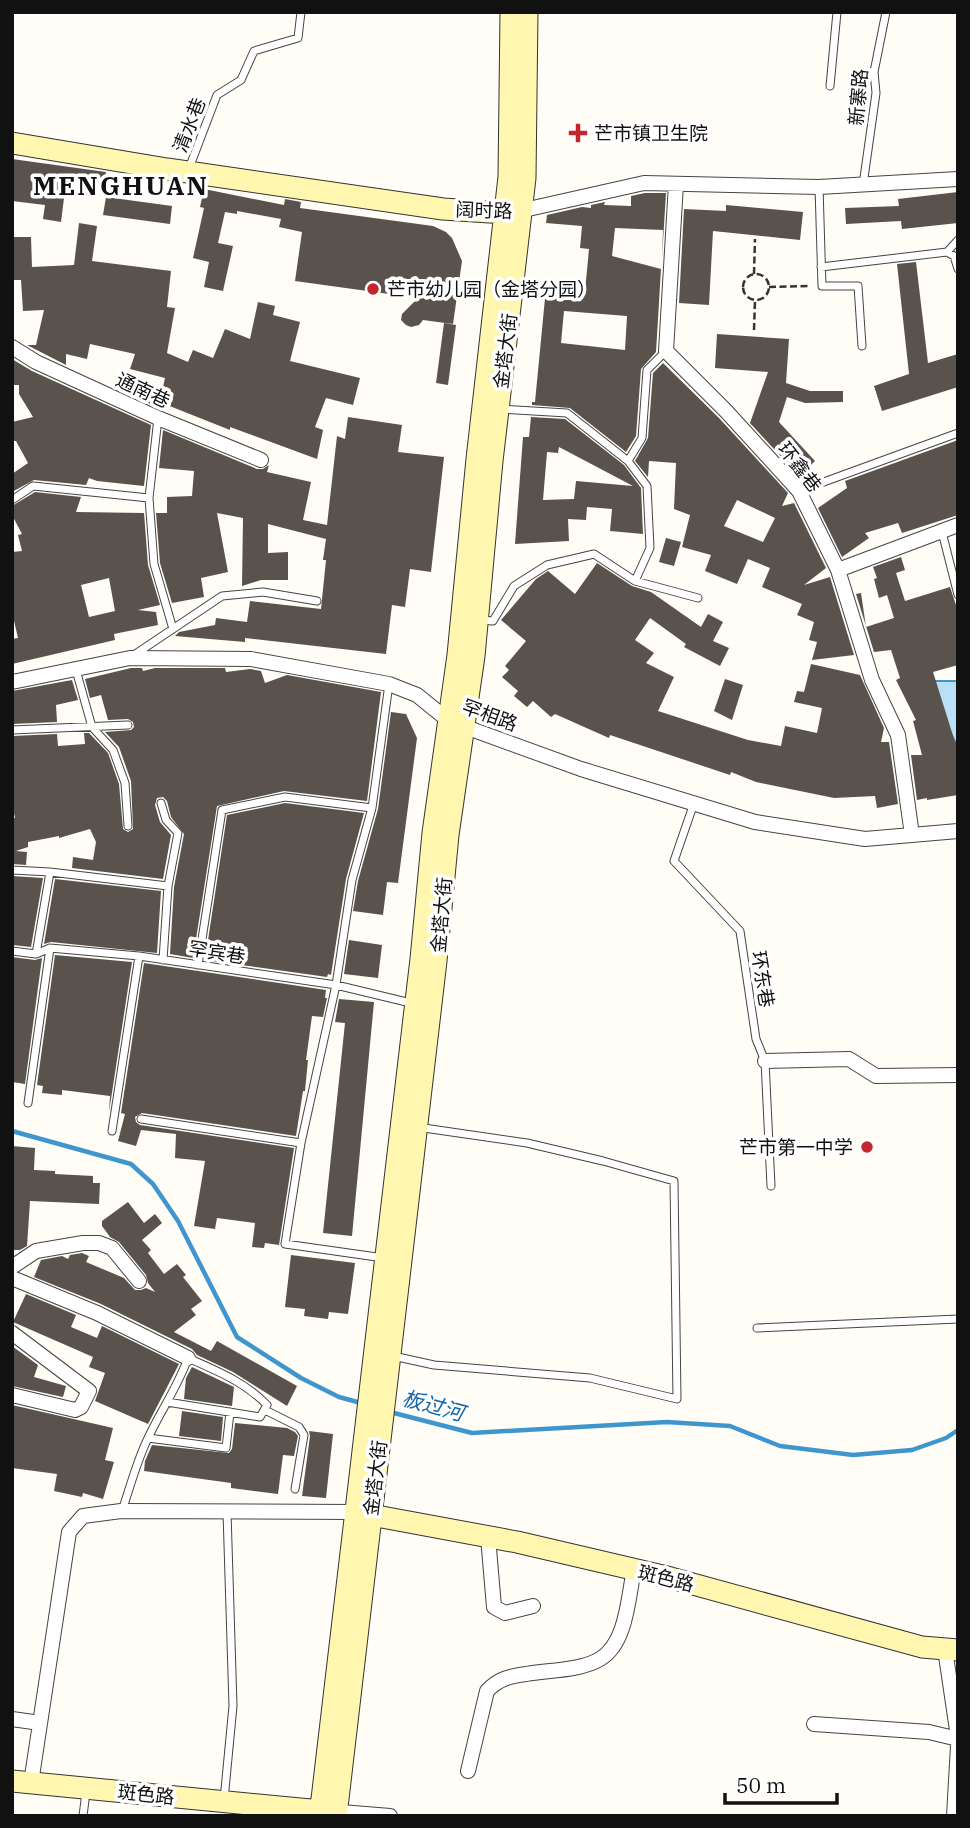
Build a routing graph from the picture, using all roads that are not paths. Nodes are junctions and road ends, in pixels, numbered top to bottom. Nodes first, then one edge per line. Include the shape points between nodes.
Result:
1 (300, 12) edge
2 (511, 12) edge
3 (527, 12) edge
4 (837, 12) edge
5 (886, 12) edge
6 (830, 86) dead end
7 (12, 143) edge
8 (188, 172) junction
9 (958, 179) edge
10 (676, 184) junction
11 (863, 185) junction
12 (819, 187) junction
13 (513, 212) junction
14 (958, 240) edge
15 (947, 252) junction
16 (821, 267) junction
17 (958, 269) edge
18 (862, 346) dead end
19 (12, 347) edge
20 (666, 351) junction
21 (498, 408) junction
22 (158, 418) junction
23 (958, 433) edge
24 (261, 460) dead end
25 (628, 461) junction
26 (799, 491) junction
27 (149, 498) junction
28 (12, 500) edge
29 (958, 525) edge
30 (942, 533) junction
31 (838, 570) junction
32 (635, 580) junction
33 (958, 595) edge
34 (698, 598) dead end
35 (317, 601) dead end
36 (478, 620) junction
37 (173, 629) junction
38 (130, 658) junction
39 (75, 669) junction
40 (12, 682) edge
41 (389, 684) junction
42 (456, 724) junction
43 (128, 725) dead end
44 (92, 727) junction
45 (12, 730) edge
46 (161, 803) dead end
47 (694, 803) junction
48 (372, 808) junction
49 (128, 826) dead end
50 (958, 831) edge
51 (912, 835) junction
52 (12, 870) edge
53 (50, 872) junction
54 (169, 886) junction
55 (50, 948) junction
56 (12, 951) edge
57 (36, 954) junction
58 (139, 956) junction
59 (163, 960) junction
60 (198, 965) junction
61 (336, 985) junction
62 (415, 1004) junction
63 (765, 1061) junction
64 (958, 1075) edge
65 (28, 1104) dead end
66 (141, 1119) dead end
67 (417, 1127) junction
68 (112, 1131) dead end
69 (301, 1143) junction
70 (771, 1186) dead end
71 (385, 1259) junction
72 (12, 1267) edge
73 (12, 1278) edge
74 (139, 1281) dead end
75 (958, 1319) edge
76 (757, 1328) dead end
77 (12, 1333) edge
78 (188, 1357) junction
79 (383, 1365) junction
80 (12, 1395) edge
81 (167, 1402) junction
82 (265, 1410) junction
83 (230, 1412) junction
84 (149, 1438) junction
85 (295, 1489) dead end
86 (121, 1511) junction
87 (227, 1511) junction
88 (363, 1514) junction
89 (488, 1537) junction
90 (634, 1570) junction
91 (533, 1606) dead end
92 (952, 1649) edge
93 (12, 1719) edge
94 (40, 1723) junction
95 (814, 1724) dead end
96 (958, 1738) edge
97 (958, 1746) edge
98 (468, 1771) dead end
99 (22, 1782) edge
100 (87, 1788) junction
101 (224, 1802) junction
102 (328, 1814) edge
103 (83, 1816) edge
104 (390, 1816) edge
105 (954, 1816) edge

1 - 8 lane, 清水巷 via 299,38 254,51 241,80 218,95
2 - 13 main road, 金塔大街
3 - 13 main road, 金塔大街 via 526,147
4 - 6 lane
5 - 11 lane, 新寨路 via 874,72 876,93
7 - 8 main road, 阔时路
8 - 13 main road, 阔时路 via 443,209
9 - 11 street, 阔时路
10 - 12 street, 阔时路
10 - 13 street, 阔时路 via 644,183
10 - 20 street
11 - 12 street, 阔时路
12 - 16 lane
13 - 21 main road, 金塔大街
13 - 42 main road, 金塔大街 via 477,459
14 - 15 lane
15 - 16 lane
15 - 17 lane via 954,256
16 - 18 lane via 822,286 858,286
19 - 22 street, 通南巷
20 - 25 lane via 647,370 642,438
20 - 26 street, 环鑫巷
21 - 25 lane via 567,414
21 - 36 main road, 金塔大街
22 - 24 street, 通南巷
22 - 27 lane
23 - 26 lane
25 - 32 lane via 647,486 650,548
26 - 31 street, 环鑫巷
27 - 28 lane via 33,486
27 - 37 lane via 154,564
29 - 30 street
30 - 31 street
30 - 33 lane
31 - 51 street, 环鑫巷 via 872,680 898,735
32 - 34 lane
32 - 36 lane via 594,554 547,565 514,586 493,621
35 - 37 lane via 263,592 222,596
36 - 42 main road, 金塔大街
37 - 38 lane
38 - 39 street, 罕相路
38 - 41 street, 罕相路 via 251,659
39 - 40 street, 罕相路
39 - 44 lane
41 - 42 street, 罕相路 via 417,695
41 - 48 lane
42 - 47 street, 罕相路
42 - 62 main road, 金塔大街 via 433,833
42 - 67 main road, 金塔大街
43 - 44 lane
44 - 45 lane
44 - 49 lane via 113,750 125,783
46 - 54 lane via 166,820 177,833
47 - 51 street, 罕相路 via 755,822 865,839
47 - 63 lane, 环东巷 via 674,861 740,931 756,1039
48 - 60 lane via 285,797 222,810
48 - 61 lane via 352,880
50 - 51 street, 罕相路
52 - 53 lane
53 - 54 lane
53 - 57 lane
54 - 59 lane
55 - 57 lane, 罕宾巷
55 - 58 lane, 罕宾巷
55 - 65 lane
56 - 57 lane
58 - 59 lane, 罕宾巷
58 - 68 lane
59 - 60 lane, 罕宾巷
60 - 61 lane, 罕宾巷
61 - 62 lane, 罕宾巷
61 - 69 lane
62 - 71 main road, 金塔大街
63 - 64 street via 849,1059 876,1076
63 - 70 lane, 环东巷
66 - 69 lane
67 - 79 main road, 金塔大街
67 - 79 lane via 527,1143 674,1181 677,1399 590,1378
69 - 71 lane via 285,1244
71 - 79 main road, 金塔大街
72 - 74 street via 36,1251 99,1243 111,1248
73 - 78 street
75 - 76 lane
77 - 80 street via 89,1391 75,1410
78 - 81 lane
78 - 82 lane via 255,1392 267,1405
79 - 88 main road, 金塔大街
81 - 83 lane
81 - 84 lane
82 - 83 lane via 260,1417
82 - 85 lane via 299,1427 304,1435
83 - 84 lane via 226,1448
84 - 86 lane
86 - 87 street
86 - 94 street via 83,1516 69,1532
87 - 88 street
87 - 101 lane via 233,1706
88 - 89 main road, 斑色路
88 - 102 main road, 金塔大街
89 - 90 main road, 斑色路
89 - 91 street via 494,1607 505,1613
90 - 92 main road, 斑色路 via 922,1647
90 - 98 street via 620,1632 602,1658 585,1665 508,1676 488,1691
92 - 96 street
93 - 94 street
94 - 99 street
95 - 96 street via 929,1731
97 - 105 street
99 - 100 main road, 斑色路
100 - 101 main road, 斑色路
100 - 103 lane
101 - 102 main road, 斑色路
102 - 104 street

